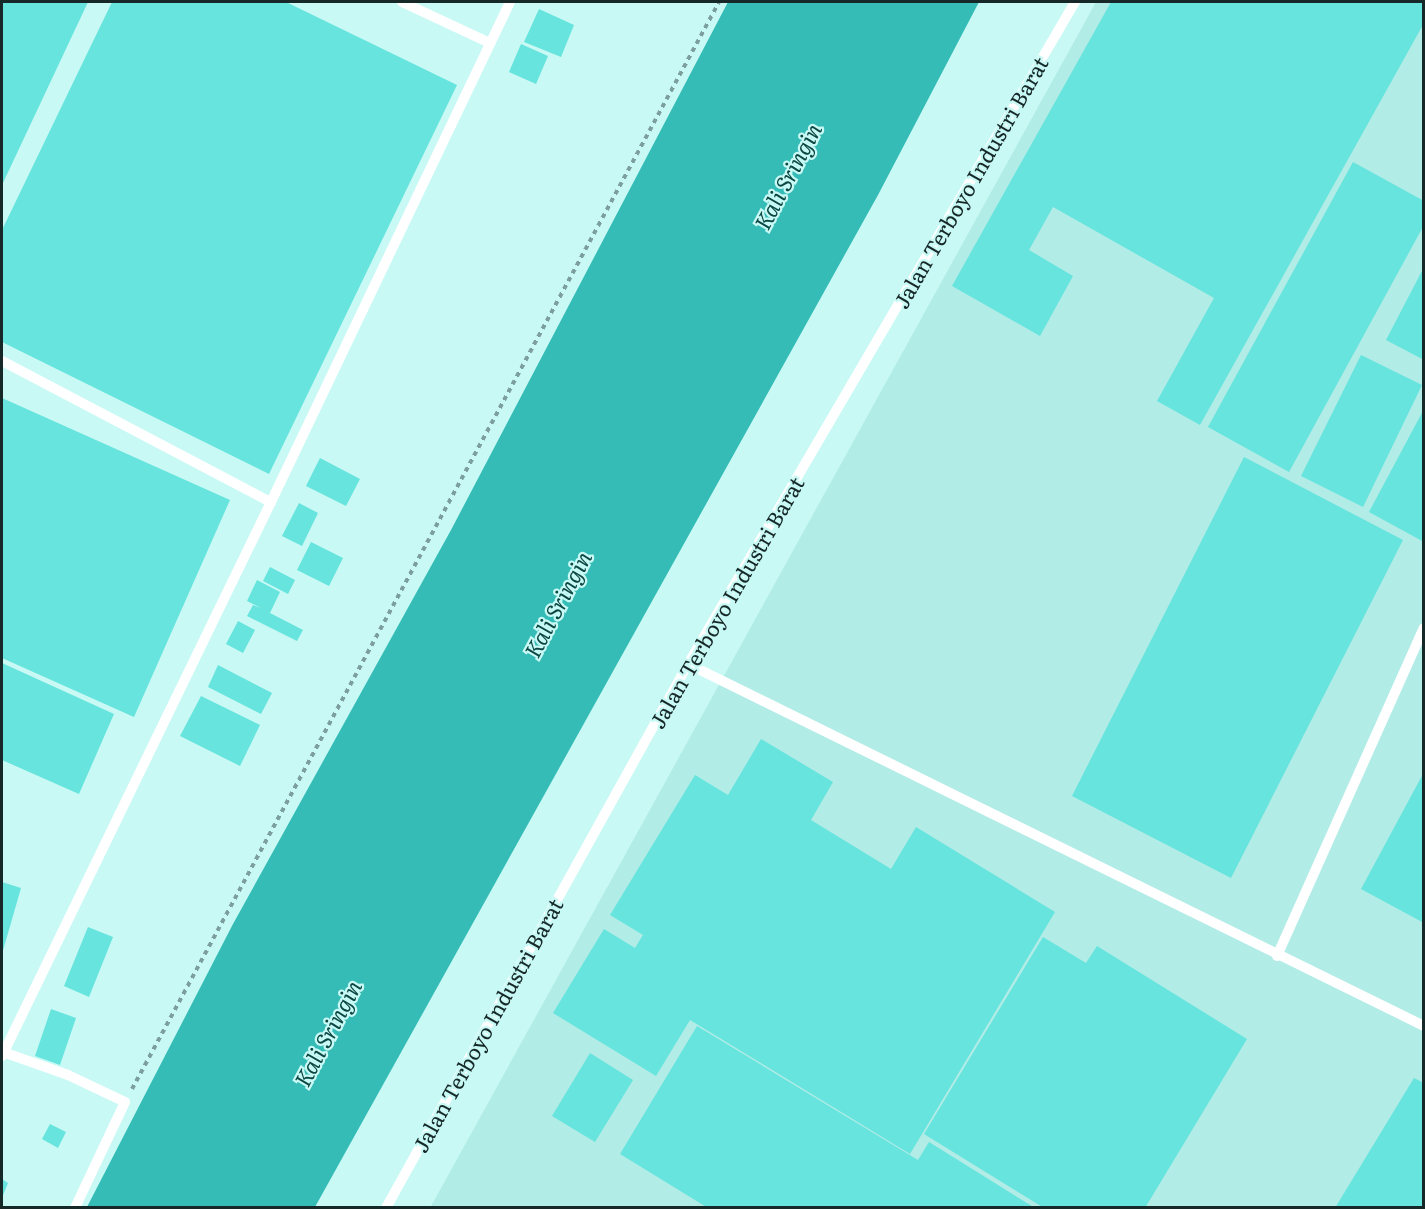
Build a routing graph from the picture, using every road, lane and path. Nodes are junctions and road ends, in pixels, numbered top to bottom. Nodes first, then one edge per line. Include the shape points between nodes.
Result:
1 (402, 2) edge
2 (510, 2) edge
3 (719, 2) edge
4 (1075, 2) edge
5 (490, 43) junction
6 (2, 361) edge
7 (271, 502) junction
8 (1424, 628) edge
9 (688, 664) junction
10 (1277, 956) junction
11 (1424, 1026) edge
12 (2, 1054) edge
13 (125, 1102) junction
14 (75, 1208) edge
15 (386, 1208) edge

1 - 5 lane
2 - 5 lane
3 - 13 path
4 - 9 lane, Jalan Terboyo Industri Barat
5 - 7 lane
6 - 7 lane
7 - 12 lane
8 - 10 lane
9 - 10 lane
9 - 15 lane, Jalan Terboyo Industri Barat
10 - 11 lane
12 - 13 lane via 68,1075
13 - 14 lane

